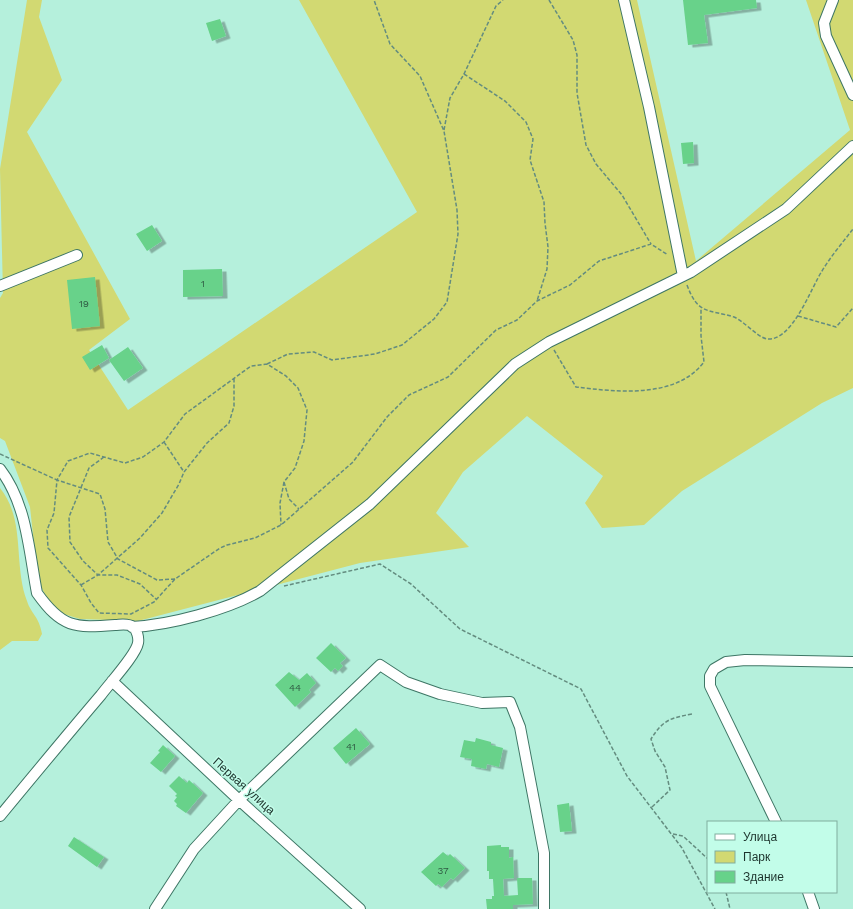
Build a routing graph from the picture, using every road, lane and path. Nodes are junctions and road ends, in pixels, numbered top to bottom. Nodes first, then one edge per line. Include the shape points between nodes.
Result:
1 (374, 0) edge
2 (503, 0) edge
3 (549, 0) edge
4 (624, 0) edge
5 (833, 0) edge
6 (464, 74) junction
7 (853, 95) edge
8 (444, 131) junction
9 (853, 146) edge
10 (853, 229) edge
11 (651, 244) junction
12 (78, 255) dead end
13 (672, 259) dead end
14 (684, 276) junction
15 (0, 286) edge
16 (537, 301) junction
17 (701, 308) junction
18 (853, 308) edge
19 (798, 316) junction
20 (549, 342) junction
21 (267, 364) junction
22 (234, 377) junction
23 (164, 442) junction
24 (0, 454) edge
25 (104, 457) junction
26 (0, 469) edge
27 (184, 472) junction
28 (57, 480) junction
29 (284, 482) junction
30 (82, 488) junction
31 (299, 509) junction
32 (281, 525) junction
33 (118, 558) junction
34 (98, 575) junction
35 (176, 579) junction
36 (81, 584) junction
37 (282, 586) dead end
38 (156, 599) junction
39 (132, 626) junction
40 (853, 662) edge
41 (112, 681) junction
42 (692, 714) dead end
43 (239, 800) junction
44 (652, 807) junction
45 (0, 816) edge
46 (776, 821) edge
47 (672, 834) junction
48 (707, 858) edge
49 (726, 893) edge
50 (808, 893) edge
51 (155, 909) edge
52 (360, 909) edge
53 (544, 909) edge
54 (715, 909) edge
55 (730, 909) edge
56 (814, 909) edge

1 - 8 path via 390,44 420,76
2 - 6 path via 496,6
3 - 11 path via 573,40 577,55 577,93 586,145 596,164 622,195
4 - 14 street
5 - 7 street via 824,24 826,36
6 - 8 path via 450,98
6 - 16 path via 505,101 526,122 533,139 530,160 544,202 548,247 547,269
8 - 21 path via 457,210 458,234 447,302 434,319 402,344 375,354 332,360 314,352 288,354
9 - 14 street via 786,209
10 - 19 path via 822,270
11 - 13 path
11 - 16 path via 599,261 570,285
12 - 15 street
14 - 17 path via 691,296
14 - 20 street
16 - 31 path via 517,320 496,330 448,377 409,395 388,417 353,462
17 - 19 path via 735,318 766,339 782,335
17 - 20 path via 704,362 696,372 667,386 622,392 576,387
18 - 19 path via 836,327
20 - 39 street via 515,364 370,504 260,591 242,601 195,615 151,626
21 - 22 path via 251,366
21 - 29 path via 286,376 298,388 307,410 304,441 295,468
22 - 23 path via 185,414
22 - 27 path via 234,406 228,423 207,443
23 - 25 path via 143,457 125,463
23 - 27 path
24 - 28 path
25 - 28 path via 90,453 68,461
25 - 30 path via 89,468
26 - 39 street via 13,487 19,504 37,594 46,606 66,623 81,627 124,624
27 - 33 path via 180,484 162,513
28 - 30 path
28 - 36 path via 54,513 47,530 48,548
29 - 31 path via 288,499
29 - 32 path via 280,503
30 - 33 path via 100,494 105,509 108,542
30 - 34 path via 70,517 70,542 83,561
31 - 32 path
32 - 35 path via 255,538 220,548
33 - 34 path
33 - 35 path via 157,580
34 - 36 path
34 - 38 path via 117,575 140,584
35 - 38 path
36 - 38 path via 90,603 99,613 132,614
37 - 44 path via 380,564 411,584 460,629 581,689 627,776
39 - 41 street via 137,633 138,643
40 - 46 street via 745,660 726,662 714,669 710,676 710,686
41 - 43 street, Первая улица
41 - 45 street
42 - 44 path via 672,717 660,725 651,739 665,767 670,790
43 - 51 street via 194,848
43 - 52 street, Первая улица
43 - 53 street via 380,666 406,682 440,694 482,703 510,702 520,727 544,853
44 - 47 path
47 - 48 path via 683,836
47 - 54 path
49 - 55 path
50 - 56 street

